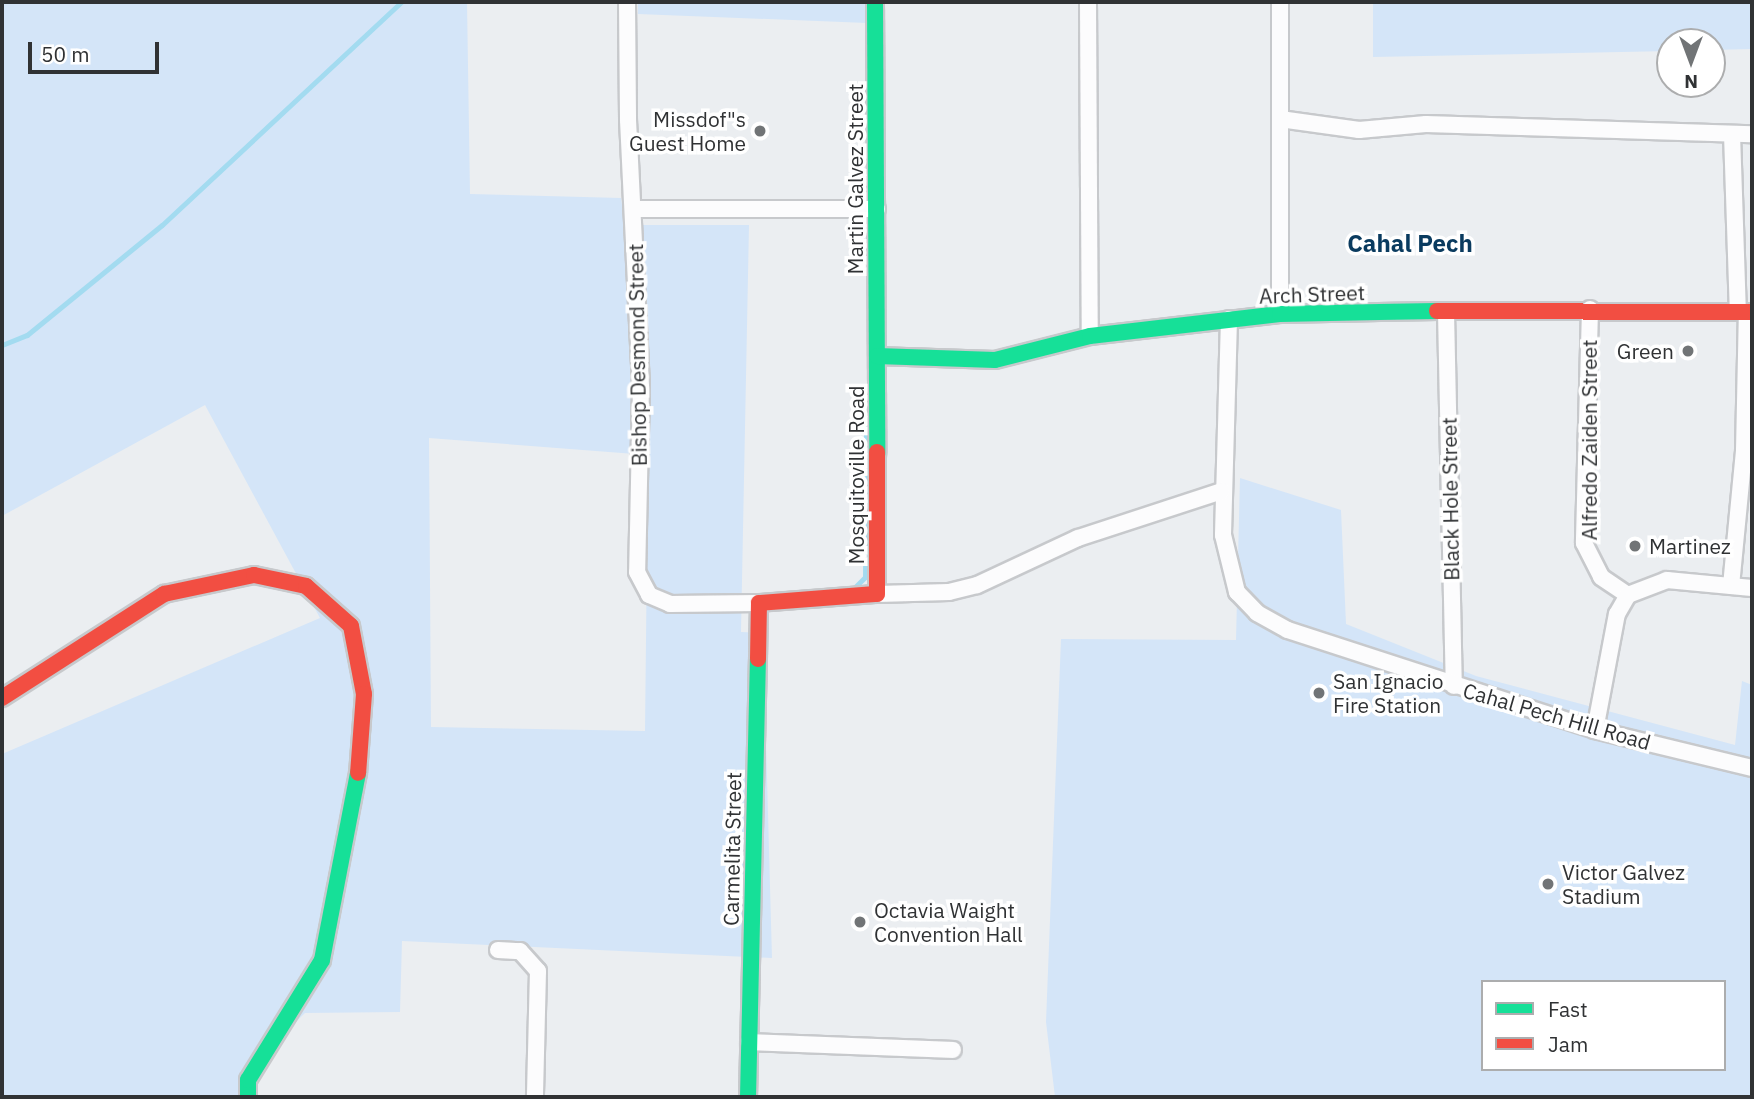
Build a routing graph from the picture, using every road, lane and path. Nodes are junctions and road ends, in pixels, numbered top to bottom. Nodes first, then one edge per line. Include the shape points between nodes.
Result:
1 (628, 2) edge
2 (875, 2) edge
3 (1088, 2) edge
4 (1280, 2) edge
5 (1280, 119) junction
6 (1732, 134) junction
7 (1752, 134) edge
8 (633, 209) junction
9 (877, 209) junction
10 (1590, 309) junction
11 (1446, 312) junction
12 (1746, 312) edge
13 (1280, 314) junction
14 (1230, 319) junction
15 (1090, 336) junction
16 (877, 356) junction
17 (1222, 491) junction
18 (1731, 586) junction
19 (1752, 588) edge
20 (877, 594) junction
21 (1628, 595) junction
22 (759, 603) junction
23 (1454, 686) junction
24 (2, 698) edge
25 (1595, 730) junction
26 (1752, 768) edge
27 (498, 950) dead end
28 (749, 1042) junction
29 (953, 1050) dead end
30 (248, 1097) edge
31 (536, 1097) edge
32 (748, 1097) edge

1 - 8 street, Bishop Desmond Street
2 - 9 street, Martin Galvez Street
3 - 15 street
4 - 5 street
5 - 6 street via 1359,130 1426,124
5 - 13 street
6 - 7 street
6 - 12 street
8 - 9 street
8 - 22 street, Bishop Desmond Street via 642,387 637,572 649,595 670,604
9 - 16 street, Martin Galvez Street
10 - 11 street, Arch Street
10 - 12 street, Arch Street
10 - 21 street, Alfredo Zaiden Street via 1584,543 1601,577
11 - 13 street, Arch Street
11 - 23 street, Black Hole Street
12 - 18 street via 1744,451
13 - 14 street, Arch Street
14 - 15 street, Arch Street
14 - 17 street, Cahal Pech Hill Road
15 - 16 street, Arch Street via 995,360
16 - 20 street, Mosquitoville Road
17 - 20 street via 1078,538 977,585 949,592
17 - 23 street, Cahal Pech Hill Road via 1227,566 1237,592 1257,613 1288,630
18 - 19 street
18 - 21 street via 1667,580
20 - 22 street
21 - 25 street via 1617,614
22 - 28 street, Carmelita Street
23 - 25 street, Cahal Pech Hill Road
24 - 30 street via 164,594 254,575 306,586 351,626 364,694 361,757 336,898 322,960 248,1080
25 - 26 street, Cahal Pech Hill Road
27 - 31 street via 520,951 537,971
28 - 29 street
28 - 32 street, Carmelita Street

